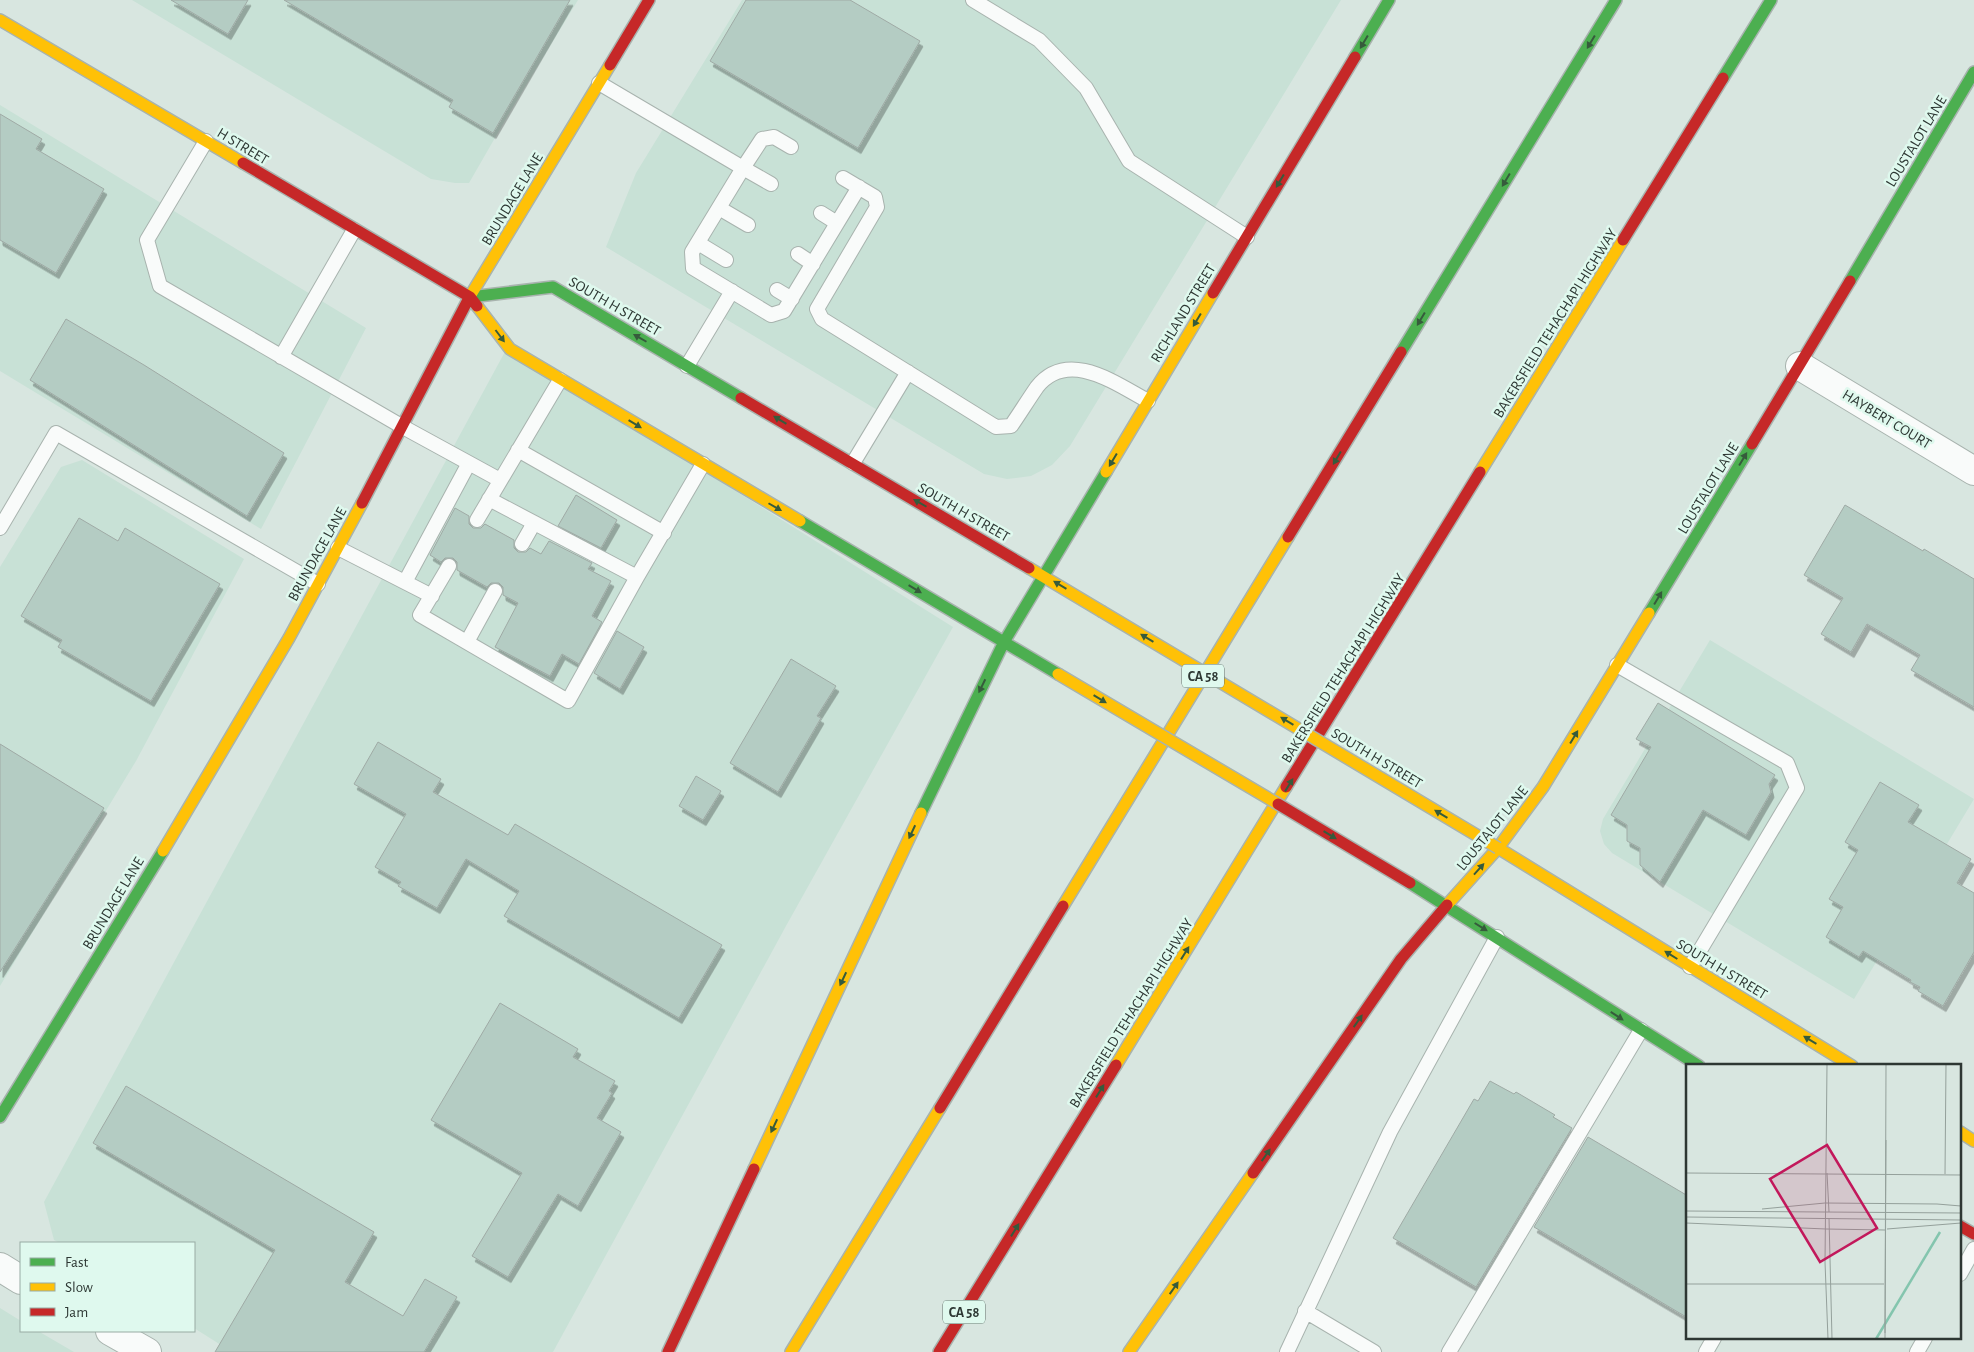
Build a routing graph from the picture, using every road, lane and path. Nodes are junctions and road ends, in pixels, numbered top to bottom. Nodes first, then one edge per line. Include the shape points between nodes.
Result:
1 (649, 0) edge
2 (973, 0) edge
3 (1389, 0) edge
4 (1616, 0) edge
5 (1771, 0) edge
6 (0, 20) edge
7 (1974, 72) edge
8 (599, 83) junction
9 (206, 141) junction
10 (791, 147) dead end
11 (744, 168) junction
12 (843, 178) dead end
13 (771, 184) dead end
14 (859, 187) junction
15 (719, 208) junction
16 (821, 213) dead end
17 (837, 223) junction
18 (748, 225) dead end
19 (354, 230) junction
20 (1247, 237) junction
21 (698, 243) junction
22 (798, 254) dead end
23 (726, 260) dead end
24 (813, 264) junction
25 (777, 290) dead end
26 (732, 291) junction
27 (470, 297) junction
28 (792, 299) junction
29 (282, 357) junction
30 (688, 366) junction
31 (1800, 366) junction
32 (908, 372) junction
33 (560, 380) junction
34 (1148, 401) junction
35 (403, 427) junction
36 (518, 450) junction
37 (852, 463) junction
38 (469, 464) junction
39 (703, 464) junction
40 (1974, 471) edge
41 (500, 480) junction
42 (489, 499) junction
43 (477, 520) dead end
44 (534, 522) junction
45 (0, 528) edge
46 (664, 532) junction
47 (522, 544) dead end
48 (338, 548) junction
49 (449, 566) dead end
50 (1044, 576) junction
51 (637, 577) junction
52 (405, 582) junction
53 (318, 584) junction
54 (495, 591) dead end
55 (432, 596) junction
56 (467, 642) junction
57 (1004, 642) junction
58 (1617, 665) junction
59 (1498, 848) junction
60 (1447, 905) junction
61 (1497, 937) junction
62 (1690, 967) junction
63 (1641, 1030) junction
64 (1696, 1064) edge
65 (1849, 1064) edge
66 (0, 1117) edge
67 (1962, 1133) edge
68 (1974, 1140) edge
69 (1962, 1227) edge
70 (1974, 1234) edge
71 (1974, 1249) edge
72 (0, 1267) edge
73 (1962, 1270) edge
74 (20, 1279) edge
75 (1305, 1311) junction
76 (112, 1332) edge
77 (1713, 1340) edge
78 (1924, 1340) edge
79 (147, 1352) edge
80 (668, 1352) edge
81 (791, 1352) edge
82 (939, 1352) edge
83 (1129, 1352) edge
84 (1287, 1352) edge
85 (1374, 1352) edge
86 (1449, 1352) edge
87 (1706, 1352) edge
88 (1917, 1352) edge

1 - 8 main road, BRUNDAGE LANE
2 - 20 lane via 1039,40 1086,88 1129,161
3 -> 20 main road, RICHLAND STREET
4 -> 81 main road, CA 58
82 -> 5 main road, BAKERSFIELD TEHACHAPI HIGHWAY / CA 58
6 - 9 main road, H STREET
7 - 31 main road, LOUSTALOT LANE
8 - 11 lane
8 - 27 main road, BRUNDAGE LANE
9 - 19 main road, H STREET
9 - 29 lane via 147,240 160,286
10 - 11 lane via 774,137 762,139
11 - 13 lane
11 - 15 lane
12 - 14 lane
14 - 17 lane
14 - 32 lane via 875,197 877,207 817,308 822,319
15 - 18 lane
15 - 21 lane
16 - 17 lane
17 - 24 lane
19 - 27 main road, H STREET
19 - 29 lane
20 -> 34 main road, RICHLAND STREET
21 - 23 lane
21 - 26 lane via 692,252 693,268
22 - 24 lane
24 - 28 lane
25 - 28 lane
26 - 28 lane via 770,314 784,311
26 - 30 lane
30 -> 27 main road, SOUTH H STREET via 553,287
27 -> 33 main road via 510,350
27 - 35 main road, BRUNDAGE LANE
29 - 35 lane
37 -> 30 main road, SOUTH H STREET
31 - 40 street, HAYBERT COURT
58 -> 31 main road, LOUSTALOT LANE
32 - 34 lane via 996,427 1011,426 1038,386 1057,371 1080,369 1095,373
32 - 37 lane
33 - 36 lane
33 -> 39 main road
34 -> 50 main road, RICHLAND STREET
35 - 38 lane
35 - 48 main road, BRUNDAGE LANE
36 - 41 lane
36 - 46 lane
50 -> 37 main road, SOUTH H STREET
38 - 41 lane
38 - 52 lane
39 - 46 lane
39 -> 57 main road
41 - 42 lane
42 - 43 lane
42 - 44 lane
44 - 47 lane
44 - 51 lane
45 - 53 lane via 56,434
46 - 51 lane
48 - 52 lane
48 - 53 main road, BRUNDAGE LANE
49 - 55 lane
50 - 57 main road, RICHLAND STREET
59 -> 50 main road, SOUTH H STREET, bridge
51 - 56 lane via 568,701
52 - 55 lane
53 - 66 main road, BRUNDAGE LANE via 198,793
54 - 56 lane
55 - 56 lane via 420,615
57 -> 60 main road, bridge
57 -> 80 main road, RICHLAND STREET
59 -> 58 main road, LOUSTALOT LANE via 1543,787
58 - 62 lane via 1787,764 1797,788
60 -> 59 main road, LOUSTALOT LANE
62 -> 59 main road, SOUTH H STREET
60 -> 61 main road
83 -> 60 main road, LOUSTALOT LANE via 1401,958
61 -> 63 main road
61 - 75 lane via 1390,1132
65 -> 62 main road, SOUTH H STREET
63 - 64 main road
63 - 86 lane
67 - 68 main road
69 - 70 main road
71 - 73 lane
72 - 74 street
75 - 84 lane
75 - 85 lane
76 - 79 street
77 - 87 lane
78 - 88 lane

